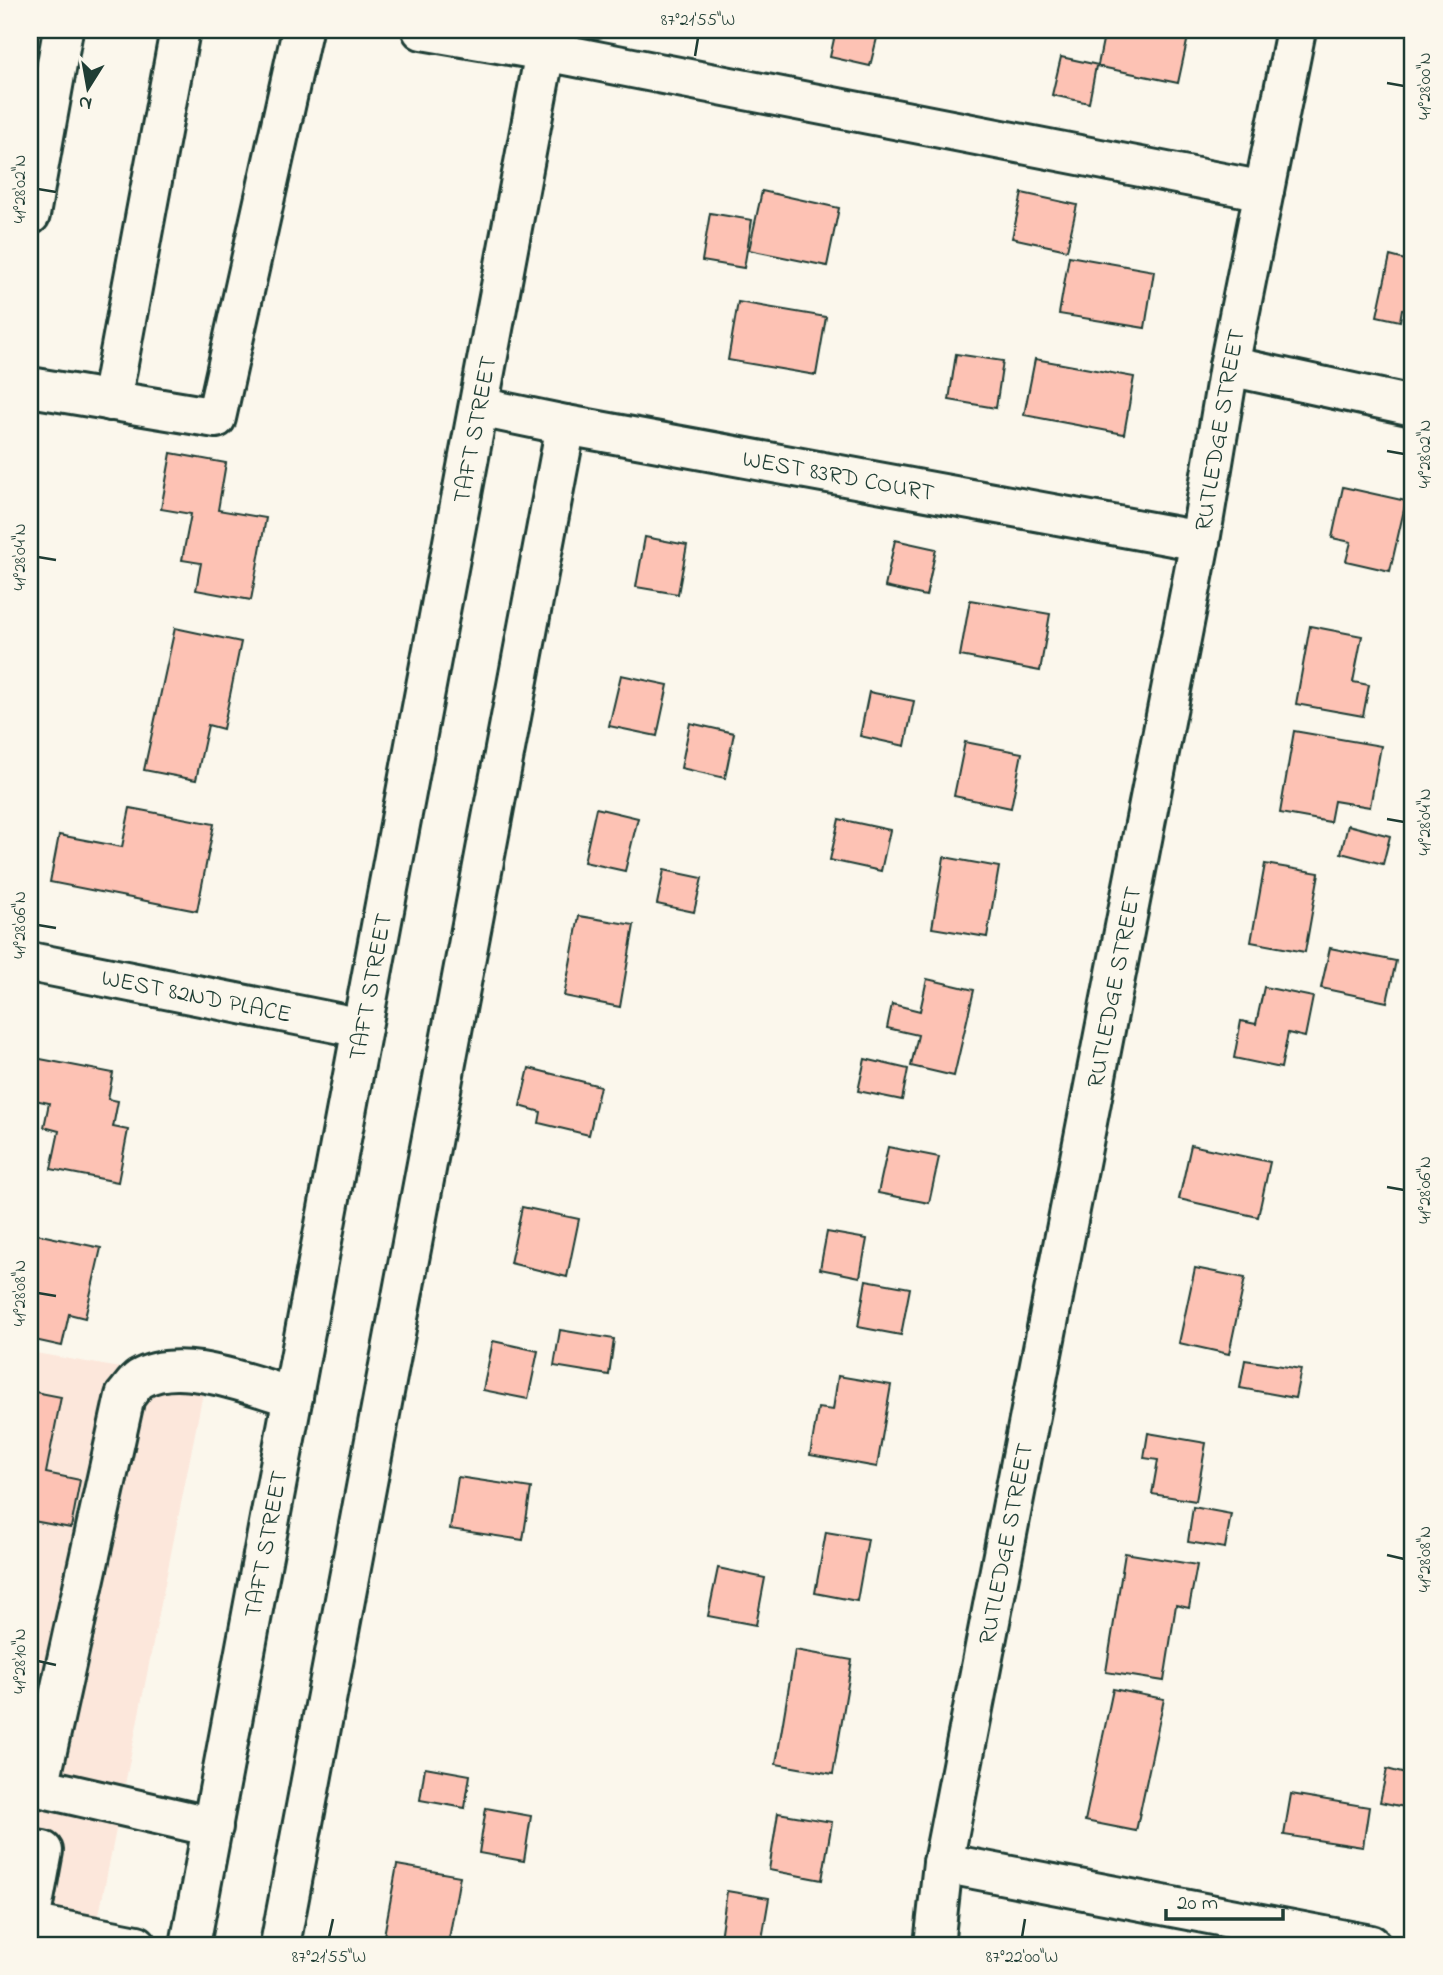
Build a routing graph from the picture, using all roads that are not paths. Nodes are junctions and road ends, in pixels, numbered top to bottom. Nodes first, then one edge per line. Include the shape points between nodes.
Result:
1 (63, 30) edge
2 (180, 30) edge
3 (302, 30) edge
4 (422, 30) edge
5 (1296, 30) edge
6 (547, 40) edge
7 (1264, 191) junction
8 (30, 215) edge
9 (1229, 366) junction
10 (30, 387) edge
11 (111, 401) junction
12 (1413, 405) edge
13 (479, 407) junction
14 (566, 425) junction
15 (1200, 541) junction
16 (30, 962) edge
17 (362, 1028) junction
18 (293, 1397) junction
19 (42, 1715) edge
20 (35, 1786) edge
21 (213, 1827) junction
22 (30, 1849) edge
23 (943, 1863) junction
24 (30, 1923) edge
25 (137, 1945) edge
26 (190, 1945) edge
27 (281, 1945) edge
28 (934, 1945) edge
29 (1371, 1945) edge

1 - 8 street
2 - 11 street
3 - 11 street via 216,418
4 - 6 street
5 - 7 street, RUTLEDGE STREET
6 - 7 street
6 - 13 street, TAFT STREET
7 - 9 street, RUTLEDGE STREET
9 - 12 street
9 - 15 street, RUTLEDGE STREET
10 - 11 street
13 - 14 street, WEST 83RD COURT
13 - 17 street, TAFT STREET
14 - 15 street, WEST 83RD COURT
14 - 27 street
15 - 23 street, RUTLEDGE STREET
16 - 17 street, WEST 82ND PLACE
17 - 18 street, TAFT STREET
18 - 19 street via 199,1371 167,1370 139,1380 125,1396
18 - 21 street, TAFT STREET
19 - 20 street
20 - 21 street
21 - 26 street, TAFT STREET
22 - 24 street via 43,1852
23 - 28 street, RUTLEDGE STREET
23 - 29 street
24 - 25 street

